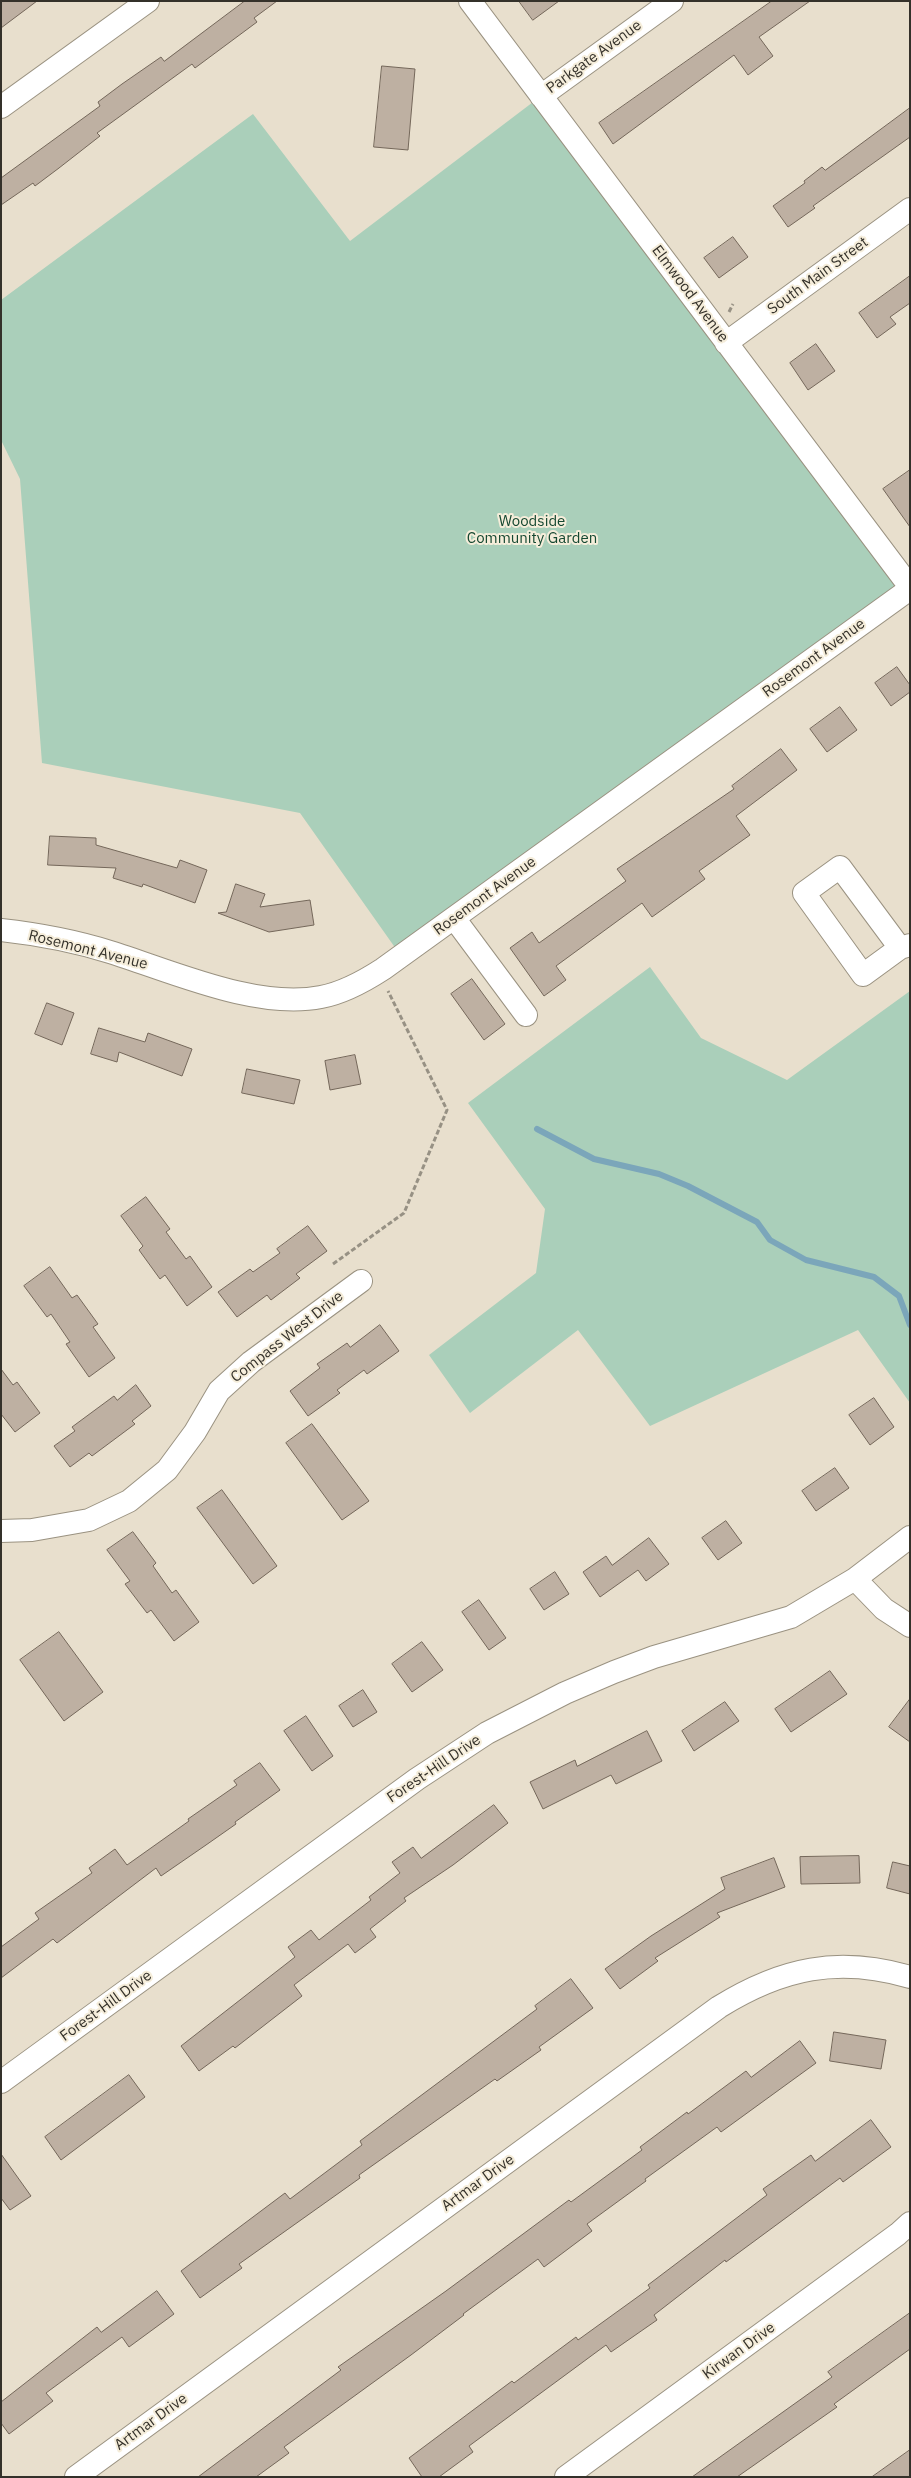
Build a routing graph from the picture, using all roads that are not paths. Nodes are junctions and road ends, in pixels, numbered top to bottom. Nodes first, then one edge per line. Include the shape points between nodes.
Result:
1 (148, 1) edge
2 (470, 1) edge
3 (672, 1) edge
4 (541, 96) junction
5 (1, 107) edge
6 (910, 209) edge
7 (726, 342) junction
8 (910, 588) edge
9 (454, 918) junction
10 (1, 930) edge
11 (905, 947) edge
12 (526, 1015) dead end
13 (361, 1281) dead end
14 (1, 1531) edge
15 (910, 1537) edge
16 (855, 1579) junction
17 (910, 1626) edge
18 (910, 1977) edge
19 (1, 2082) edge
20 (910, 2223) edge
21 (76, 2477) edge
22 (566, 2477) edge

1 - 5 street
2 - 4 street, Elmwood Avenue
3 - 4 street, Parkgate Avenue
4 - 7 street, Elmwood Avenue
6 - 7 street, South Main Street
7 - 8 street, Elmwood Avenue
8 - 9 street, Rosemont Avenue
9 - 10 street, Rosemont Avenue via 379,972 350,988 320,998 301,999 232,992 108,951
9 - 12 street
11 - 11 street via 863,975 804,893 840,867
13 - 14 street, Compass West Drive via 251,1362 219,1391 168,1470 130,1501 88,1520 32,1530
15 - 16 street, Forest-Hill Drive
16 - 17 street via 884,1609
16 - 19 street, Forest-Hill Drive via 791,1617 614,1672 488,1733 417,1779
18 - 21 street, Artmar Drive via 854,1966 816,1967 781,1975 747,1990 711,2013
20 - 22 street, Kirwan Drive

